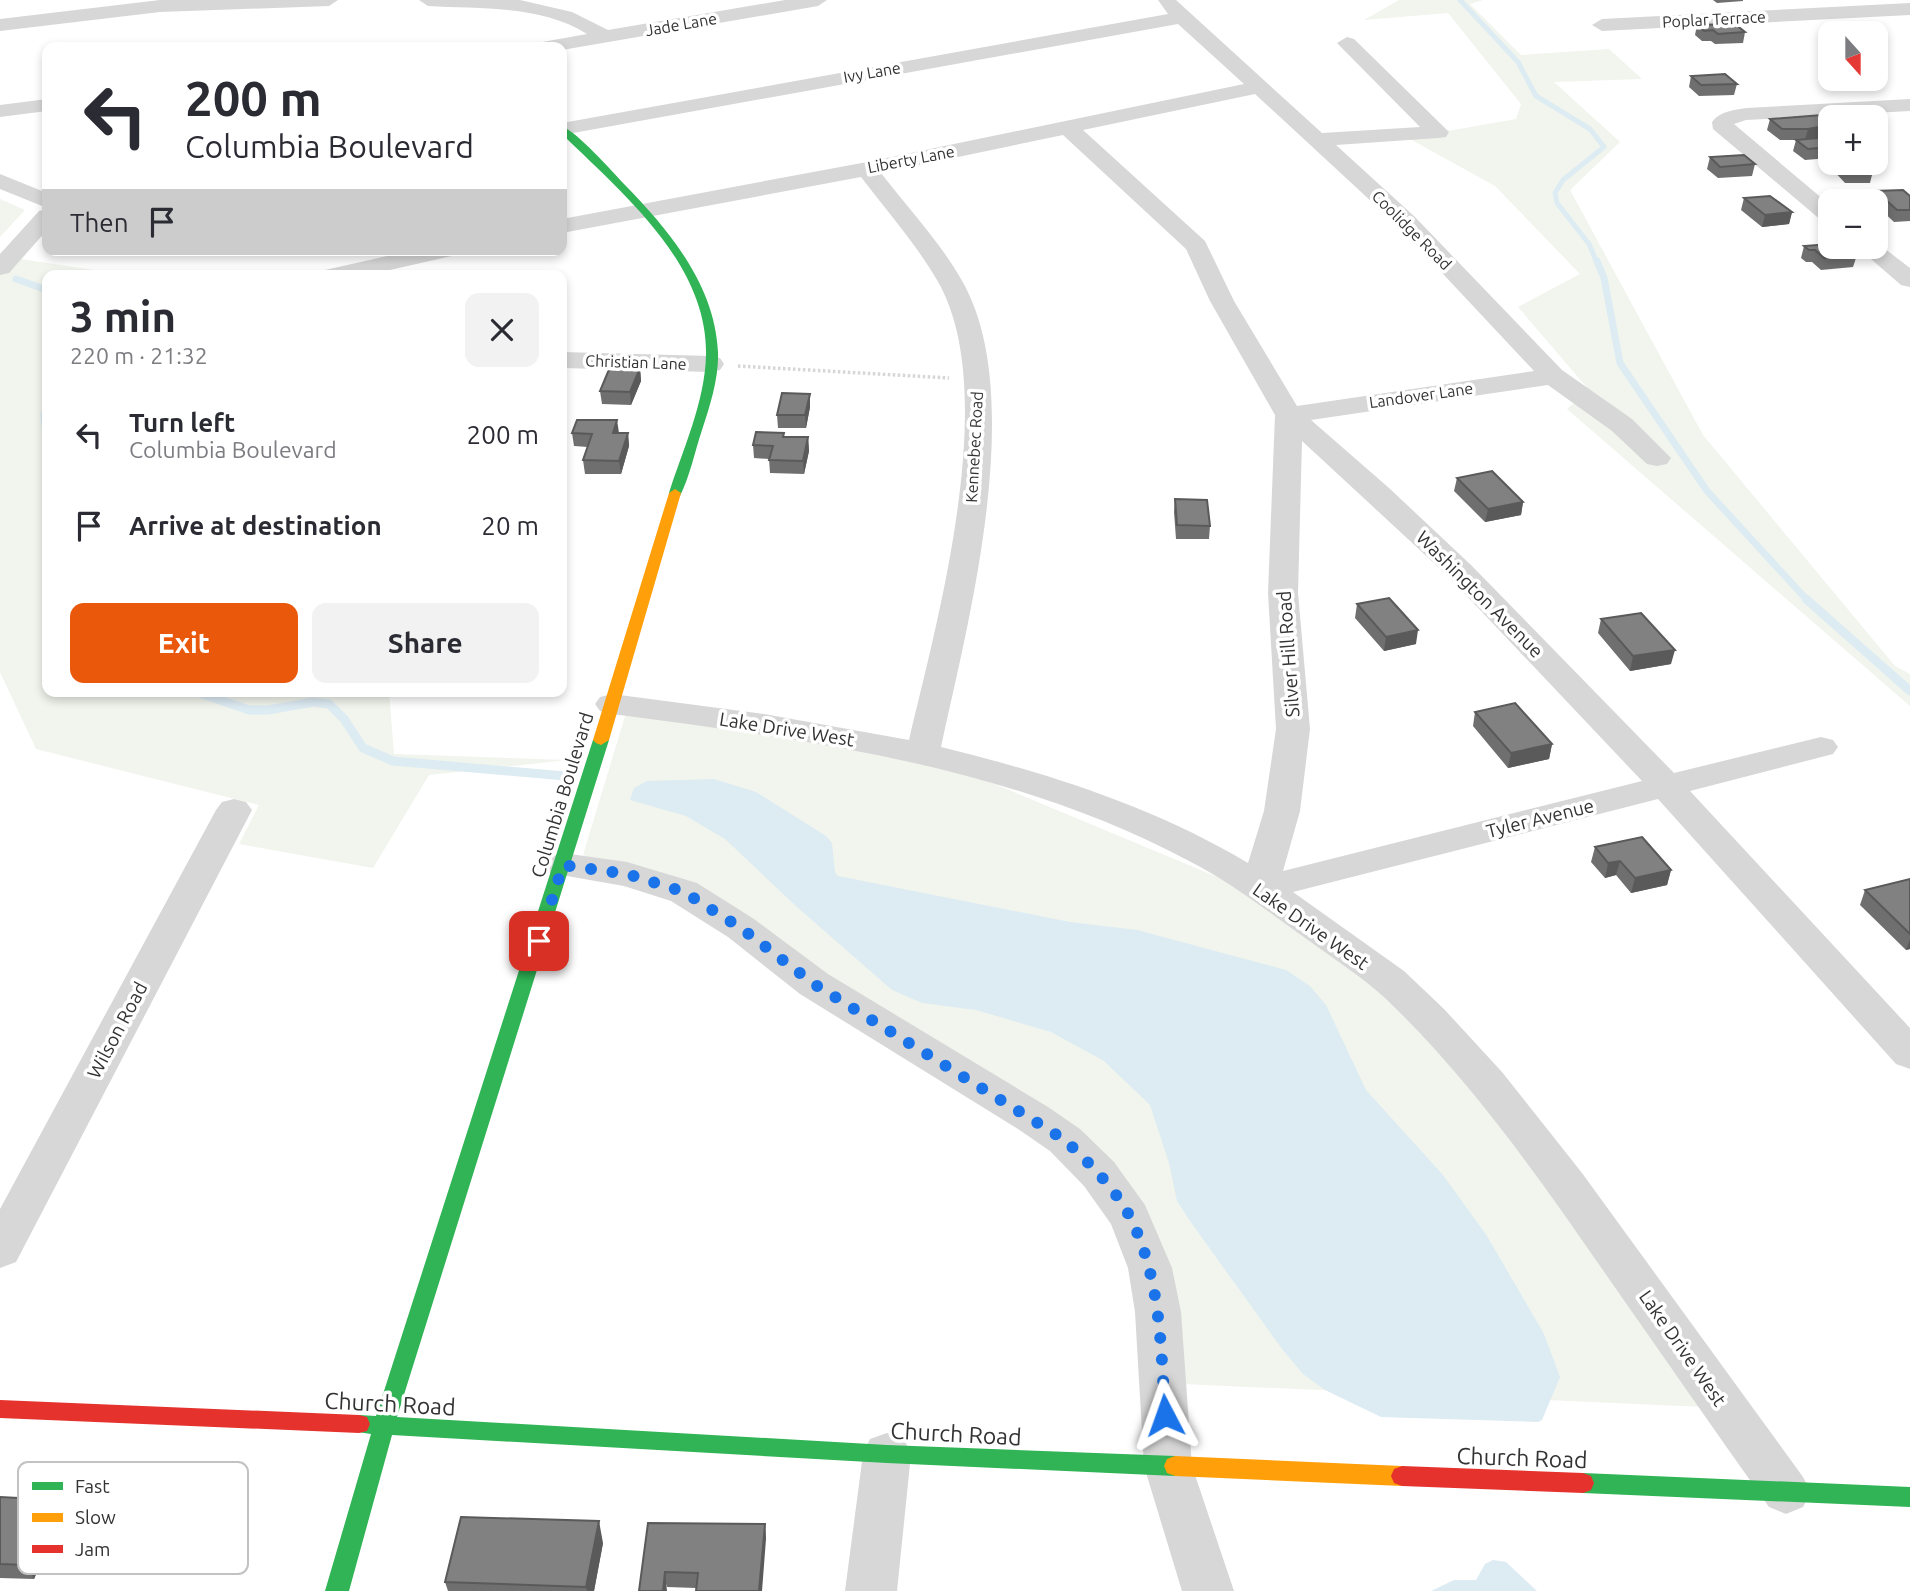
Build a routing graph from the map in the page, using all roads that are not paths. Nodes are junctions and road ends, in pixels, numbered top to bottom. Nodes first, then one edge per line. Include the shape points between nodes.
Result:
1 (329, 0) edge
2 (428, 0) edge
3 (818, 0) edge
4 (1678, 0) edge
5 (793, 2) edge
6 (1175, 9) edge
7 (1910, 9) edge
8 (1707, 19) junction
9 (0, 25) edge
10 (1602, 25) dead end
11 (606, 37) junction
12 (567, 43) edge
13 (1347, 43) dead end
14 (1260, 87) junction
15 (1910, 105) edge
16 (42, 106) edge
17 (0, 111) edge
18 (567, 128) edge
19 (1069, 128) junction
20 (567, 134) edge
21 (1317, 139) junction
22 (867, 169) junction
23 (0, 181) edge
24 (42, 199) edge
25 (1818, 206) edge
26 (642, 211) junction
27 (42, 222) edge
28 (567, 225) edge
29 (421, 256) edge
30 (1884, 259) edge
31 (0, 268) edge
32 (357, 270) edge
33 (1910, 280) edge
34 (567, 360) edge
35 (711, 364) junction
36 (1553, 376) junction
37 (1289, 415) junction
38 (1657, 458) dead end
39 (612, 704) junction
40 (1821, 747) dead end
41 (923, 753) junction
42 (1666, 786) junction
43 (234, 810) dead end
44 (563, 865) junction
45 (1259, 889) junction
46 (1910, 1054) edge
47 (0, 1250) edge
48 (0, 1409) edge
49 (384, 1425) junction
50 (887, 1454) junction
51 (1168, 1466) junction
52 (1786, 1492) junction
53 (1910, 1497) edge
54 (337, 1591) edge
55 (871, 1591) edge
56 (1208, 1591) edge

1 - 9 street via 160,6
2 - 11 street via 551,12 576,19
3 - 5 street, Jade Lane
4 - 8 street
5 - 11 street, Jade Lane
6 - 14 street, Coolidge Road
6 - 18 street, Ivy Lane
7 - 8 street, Poplar Terrace
8 - 10 street, Poplar Terrace
11 - 12 street, Jade Lane
13 - 21 street via 1438,132
14 - 19 street, Liberty Lane
14 - 21 street, Coolidge Road
15 - 25 street via 1726,119 1724,129
16 - 17 street
19 - 22 street, Liberty Lane
19 - 37 street, Washington Avenue via 1197,246 1222,301
20 - 26 street, Columbia Boulevard
21 - 36 street, Coolidge Road via 1407,222
22 - 26 street, Liberty Lane
22 - 41 street, Kennebec Road via 950,280 969,329 978,380 975,473 964,568
23 - 24 street
26 - 28 street, Liberty Lane
26 - 35 street, Columbia Boulevard via 687,269 702,300 711,336
27 - 31 street
29 - 32 street
30 - 33 street
34 - 35 street, Christian Lane
35 - 39 street, Columbia Boulevard
36 - 37 street, Landover Lane
36 - 38 street, Coolidge Road via 1622,425
37 - 42 street, Washington Avenue via 1460,571
37 - 45 street, Silver Hill Road via 1283,593 1293,729 1282,811
39 - 41 street, Lake Drive West via 805,729
39 - 44 street, Columbia Boulevard
40 - 42 street, Tyler Avenue
41 - 45 street, Lake Drive West via 1040,784 1116,813 1203,853
42 - 45 street, Tyler Avenue
42 - 46 street, Washington Avenue
43 - 47 street, Wilson Road
44 - 49 street, Columbia Boulevard
44 - 51 street via 627,874 684,892 741,928 814,984 1065,1140 1099,1174 1130,1217 1150,1268 1158,1312
45 - 52 street, Lake Drive West via 1397,986 1489,1083
48 - 49 street, Church Road
49 - 50 street, Church Road
49 - 54 street, Columbia Boulevard
50 - 51 street, Church Road
50 - 55 street
51 - 52 street, Church Road
51 - 56 street
52 - 53 street, Church Road

